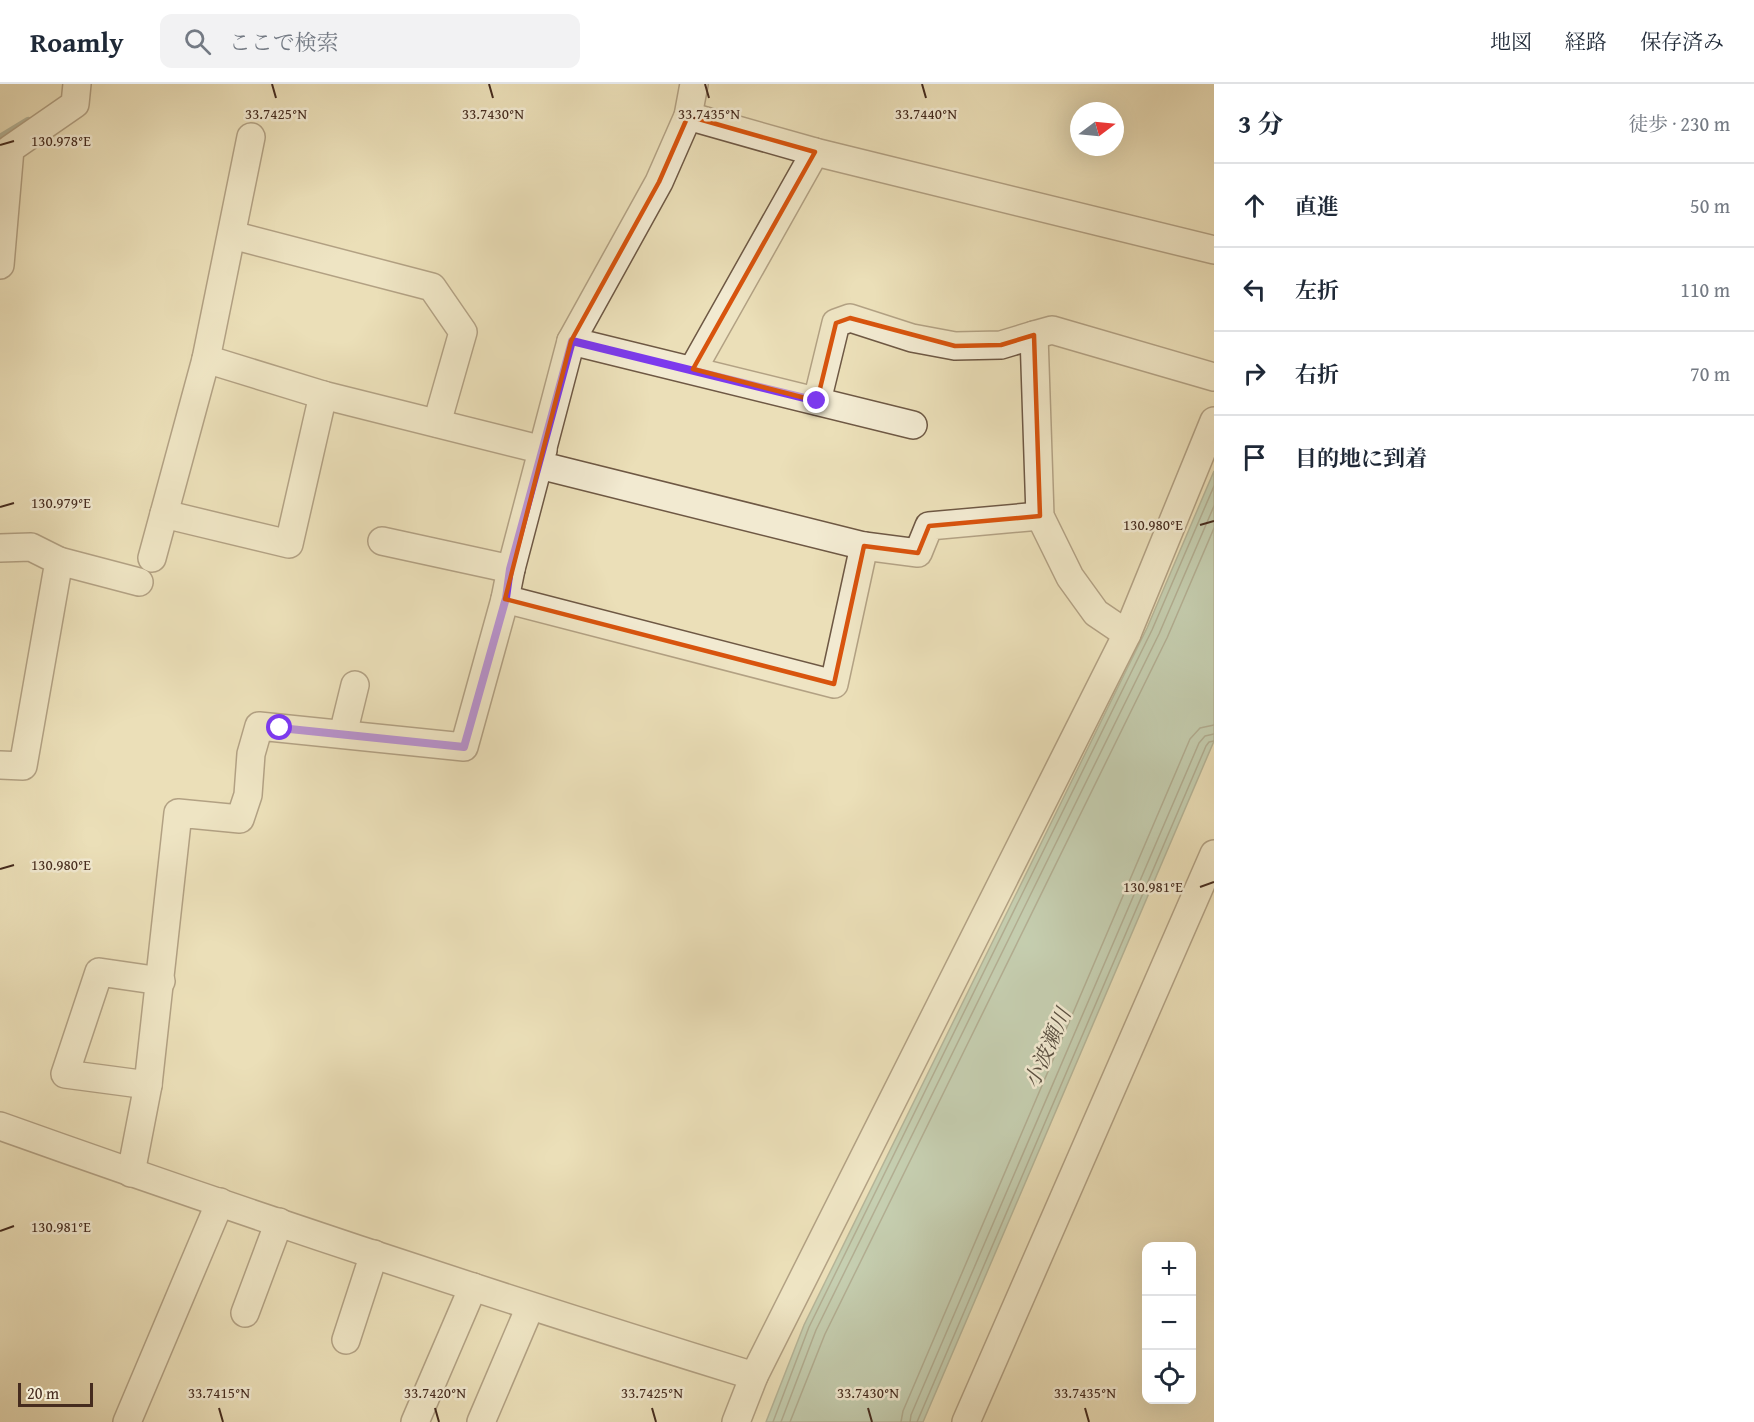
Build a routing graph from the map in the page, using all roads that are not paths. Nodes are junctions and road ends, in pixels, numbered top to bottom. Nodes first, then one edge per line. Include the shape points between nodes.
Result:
1 (77, 84) edge
2 (694, 84) edge
3 (688, 116) junction
4 (251, 137) dead end
5 (5, 152) edge
6 (815, 152) junction
7 (232, 235) junction
8 (1214, 250) edge
9 (0, 265) edge
10 (1034, 335) junction
11 (572, 341) junction
12 (207, 359) junction
13 (693, 369) junction
14 (1214, 377) edge
15 (323, 395) junction
16 (817, 401) junction
17 (1214, 421) edge
18 (437, 423) junction
19 (913, 425) dead end
20 (541, 458) junction
21 (164, 514) junction
22 (1040, 516) junction
23 (382, 541) dead end
24 (864, 546) junction
25 (0, 548) edge
26 (152, 558) dead end
27 (59, 561) junction
28 (510, 569) junction
29 (139, 582) dead end
30 (506, 598) junction
31 (1127, 634) junction
32 (355, 685) dead end
33 (343, 735) junction
34 (0, 765) edge
35 (1214, 854) edge
36 (161, 981) junction
37 (148, 1085) junction
38 (0, 1126) edge
39 (131, 1173) junction
40 (219, 1202) junction
41 (279, 1222) junction
42 (374, 1254) junction
43 (472, 1287) junction
44 (530, 1307) junction
45 (245, 1313) dead end
46 (346, 1340) dead end
47 (753, 1376) junction
48 (127, 1422) edge
49 (415, 1422) edge
50 (481, 1422) edge
51 (736, 1422) edge
52 (966, 1422) edge

1 - 5 street via 75,104
2 - 3 street
3 - 6 street
3 - 11 street via 659,182
4 - 7 street
5 - 9 street
6 - 8 street
6 - 13 street
7 - 12 street
7 - 18 street via 432,287 463,332
10 - 14 street via 1052,330
10 - 16 street via 1001,345 955,346 912,338 850,318 836,323
10 - 22 street
11 - 13 street
11 - 20 street
12 - 15 street
12 - 21 street
13 - 16 street
15 - 18 street
15 - 21 street via 290,544
16 - 19 street
17 - 31 street
18 - 20 street
20 - 24 street
20 - 28 street
21 - 26 street
22 - 24 street via 929,526 918,553
22 - 31 street via 1070,577 1096,613
23 - 28 street
24 - 30 street via 834,684
25 - 27 street via 31,547
27 - 29 street
27 - 34 street via 22,766
28 - 30 street
30 - 33 street via 464,747
31 - 47 street
32 - 33 street
33 - 36 street via 259,726 251,754 248,795 240,819 178,813
35 - 52 street
36 - 37 street
36 - 37 street via 99,972 64,1074
37 - 39 street
38 - 39 street
39 - 40 street
40 - 41 street
40 - 48 street
41 - 42 street
41 - 45 street
42 - 43 street
42 - 46 street
43 - 44 street
43 - 49 street
44 - 47 street
44 - 50 street
47 - 51 street

